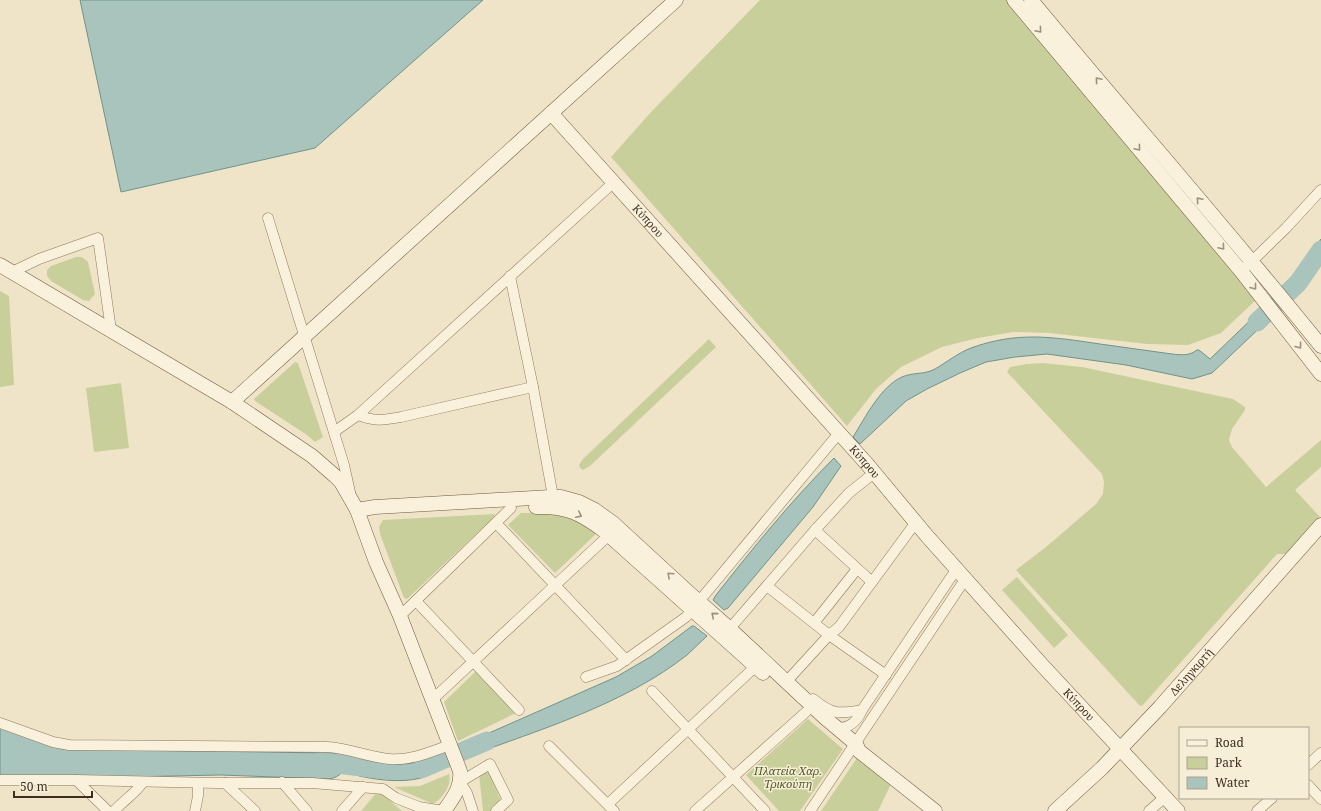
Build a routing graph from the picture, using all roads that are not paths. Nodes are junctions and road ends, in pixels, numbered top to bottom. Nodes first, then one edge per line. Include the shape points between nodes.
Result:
1 (676, 0) edge
2 (1014, 0) edge
3 (1031, 0) edge
4 (550, 113) junction
5 (612, 183) junction
6 (1321, 190) edge
7 (268, 218) dead end
8 (1252, 261) junction
9 (0, 265) edge
10 (1241, 271) junction
11 (12, 272) junction
12 (510, 276) junction
13 (111, 330) junction
14 (304, 336) junction
15 (1321, 346) edge
16 (1321, 374) edge
17 (533, 387) junction
18 (232, 402) junction
19 (358, 415) junction
20 (334, 432) junction
21 (839, 433) junction
22 (874, 473) junction
23 (554, 502) junction
24 (511, 508) junction
25 (356, 509) junction
26 (916, 522) junction
27 (497, 524) junction
28 (1321, 525) edge
29 (815, 530) junction
30 (609, 535) junction
31 (857, 569) junction
32 (962, 574) junction
33 (872, 582) junction
34 (555, 586) junction
35 (767, 586) junction
36 (416, 601) junction
37 (696, 606) junction
38 (400, 616) junction
39 (814, 623) junction
40 (726, 633) junction
41 (829, 635) junction
42 (626, 660) junction
43 (474, 661) junction
44 (756, 666) junction
45 (886, 675) junction
46 (586, 677) dead end
47 (788, 679) junction
48 (652, 691) dead end
49 (432, 700) junction
50 (519, 710) dead end
51 (862, 710) junction
52 (806, 712) junction
53 (0, 723) edge
54 (837, 728) junction
55 (688, 729) junction
56 (450, 745) junction
57 (549, 746) dead end
58 (856, 748) junction
59 (1119, 749) junction
60 (1321, 753) edge
61 (1309, 764) edge
62 (460, 777) junction
63 (733, 777) junction
64 (0, 780) edge
65 (76, 780) junction
66 (143, 782) junction
67 (282, 782) junction
68 (198, 783) junction
69 (225, 783) junction
70 (1309, 786) edge
71 (363, 787) junction
72 (1165, 797) junction
73 (1271, 799) edge
74 (1321, 799) edge
75 (916, 805) edge
76 (611, 808) edge
77 (108, 811) edge
78 (114, 811) edge
79 (195, 811) edge
80 (255, 811) edge
81 (307, 811) edge
82 (342, 811) edge
83 (443, 811) edge
84 (472, 811) edge
85 (496, 811) edge
86 (695, 811) edge
87 (765, 811) edge
88 (810, 811) edge
89 (935, 811) edge
90 (1055, 811) edge
91 (1149, 811) edge
92 (1178, 811) edge
93 (1258, 811) edge

1 - 4 street
2 -> 10 street
8 -> 3 street
4 - 5 street, Κύπρου
4 - 14 street
5 - 12 street
5 - 21 street, Κύπρου
6 - 8 street
7 - 14 street
8 - 10 street
8 - 15 street
9 - 11 street
10 -> 16 street
11 - 13 street
11 - 13 street via 39,259 98,238
12 - 17 street
12 - 19 street
13 - 18 street
14 - 18 street
14 - 20 street
17 - 19 street via 382,420 370,420
17 - 23 street
18 - 25 street via 323,464 341,482
19 - 20 street
20 - 25 street
21 - 22 street, Κύπρου
21 - 37 street
22 - 26 street, Κύπρου
22 - 29 street via 849,493
23 - 24 street
23 - 25 street
23 -> 30 street via 585,518
37 -> 23 street via 618,527 603,516 568,498
24 - 25 street via 373,516
24 - 27 street
25 - 38 street
26 - 32 street, Κύπρου
26 - 33 street
27 - 34 street
27 - 36 street
28 - 59 street, Δεληγκιρτή via 1160,707
29 - 31 street
29 - 35 street
30 - 34 street
30 - 37 street
31 - 33 street
31 - 39 street
32 - 45 street via 949,580
32 - 58 street
32 - 59 street, Κύπρου
33 - 41 street
34 - 42 street
34 - 43 street
35 - 39 street
35 - 40 street
36 - 38 street
36 - 43 street
37 - 40 street
37 - 42 street via 679,624
38 - 49 street
39 - 41 street
40 - 44 street
40 - 47 street
41 - 45 street
41 - 47 street
42 - 46 street via 617,666
43 - 49 street
43 - 50 street
44 - 52 street
44 - 55 street
45 - 51 street
47 - 51 street via 833,712
47 - 54 street
48 - 55 street
49 - 56 street
51 - 54 street via 853,724
52 - 58 street
52 - 63 street
53 - 56 street via 53,742 69,745 327,747 399,759 418,756
54 - 58 street
55 - 63 street
55 - 76 street
56 - 62 street
57 - 76 street
58 - 75 street
58 - 88 street
59 - 72 street, Κύπρου
59 - 90 street, Δεληγκιρτή
60 - 61 street
62 - 83 street via 455,794
62 - 84 street
62 - 85 street via 490,764 508,800
63 - 86 street
63 - 87 street
64 - 65 street
65 - 66 street
65 - 77 street
66 - 68 street
66 - 78 street
67 - 69 street
67 - 71 street
67 - 81 street
68 - 69 street
68 - 79 street
69 - 80 street
70 - 74 street
71 - 82 street
71 - 83 street via 383,789 396,798 419,807
72 - 91 street
72 - 92 street, Κύπρου
73 - 93 street
75 - 89 street

